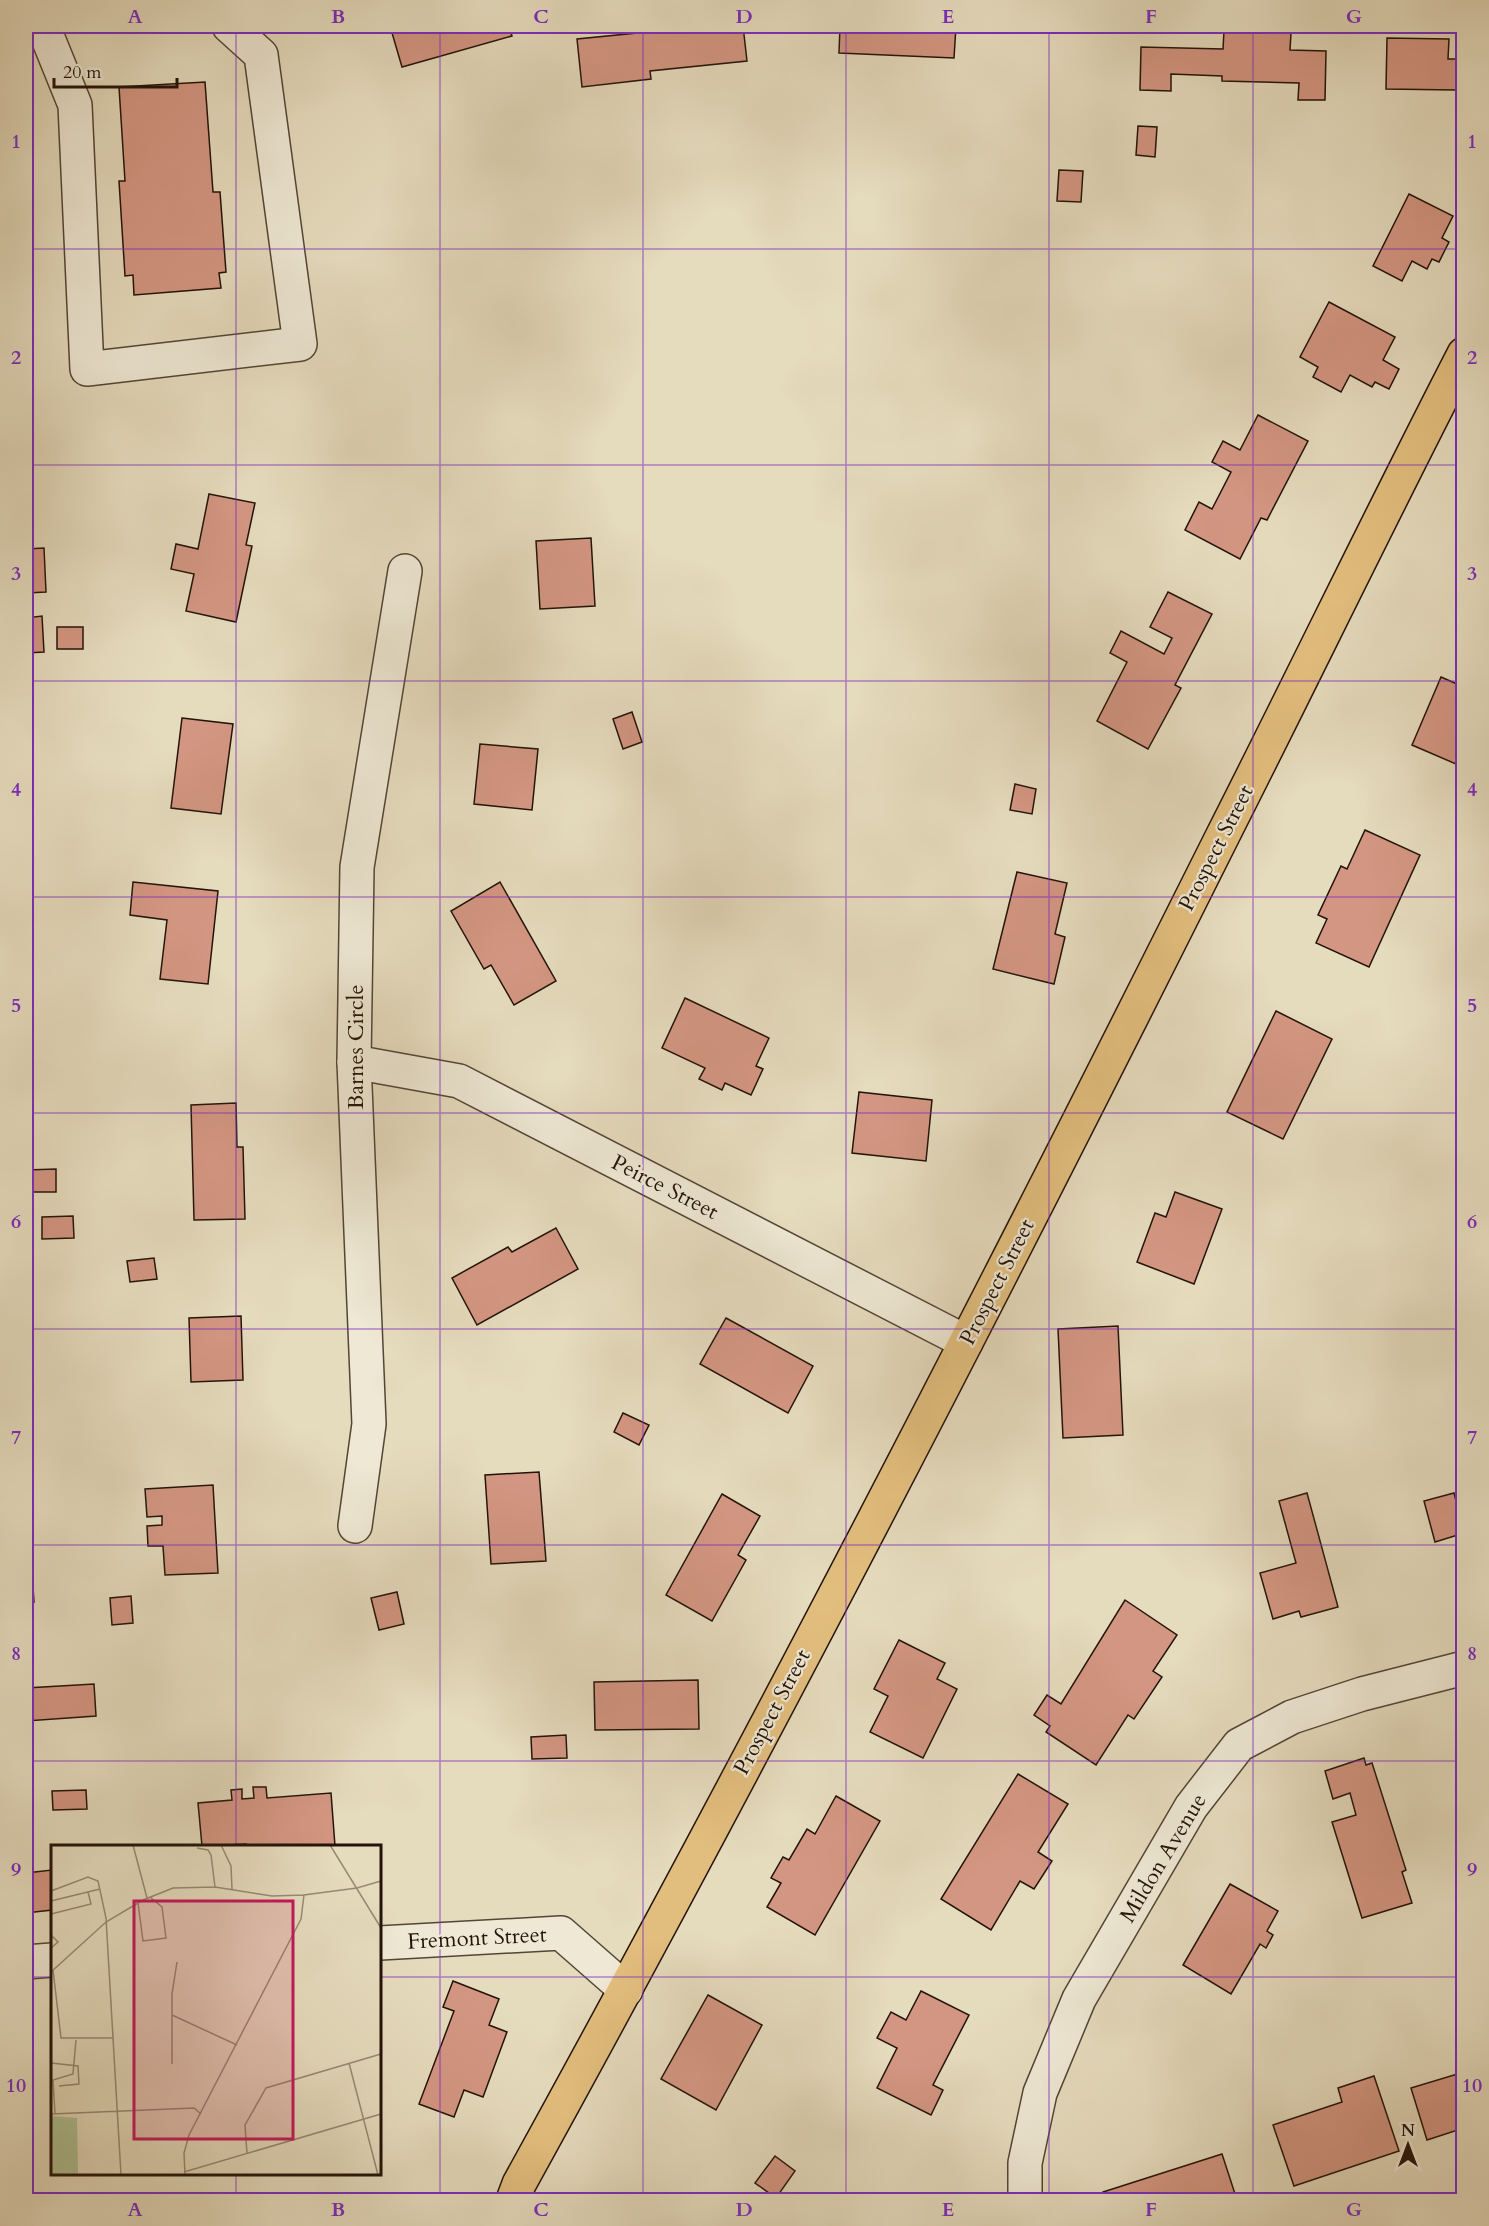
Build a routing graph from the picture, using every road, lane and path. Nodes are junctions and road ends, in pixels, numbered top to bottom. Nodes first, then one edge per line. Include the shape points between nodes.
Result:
1 (43, 26) edge
2 (229, 26) edge
3 (1464, 354) edge
4 (405, 571) dead end
5 (354, 1062) junction
6 (966, 1342) junction
7 (355, 1526) dead end
8 (1464, 1668) edge
9 (381, 1943) edge
10 (51, 1960) edge
11 (26, 1962) edge
12 (626, 1990) junction
13 (513, 2200) edge
14 (1025, 2200) edge

1 - 2 street via 75,105 87,369 300,344 261,54
3 - 6 main road, Prospect Street
4 - 5 street, Barnes Circle via 357,867
5 - 6 street, Peirce Street via 459,1081
5 - 7 street, Barnes Circle via 369,1424
6 - 12 main road, Prospect Street
8 - 14 street, Mildon Avenue via 1292,1717 1239,1745 1191,1807 1079,1999 1040,2093 1025,2163
9 - 12 street, Fremont Street via 561,1933
10 - 11 street
12 - 13 main road, Prospect Street

